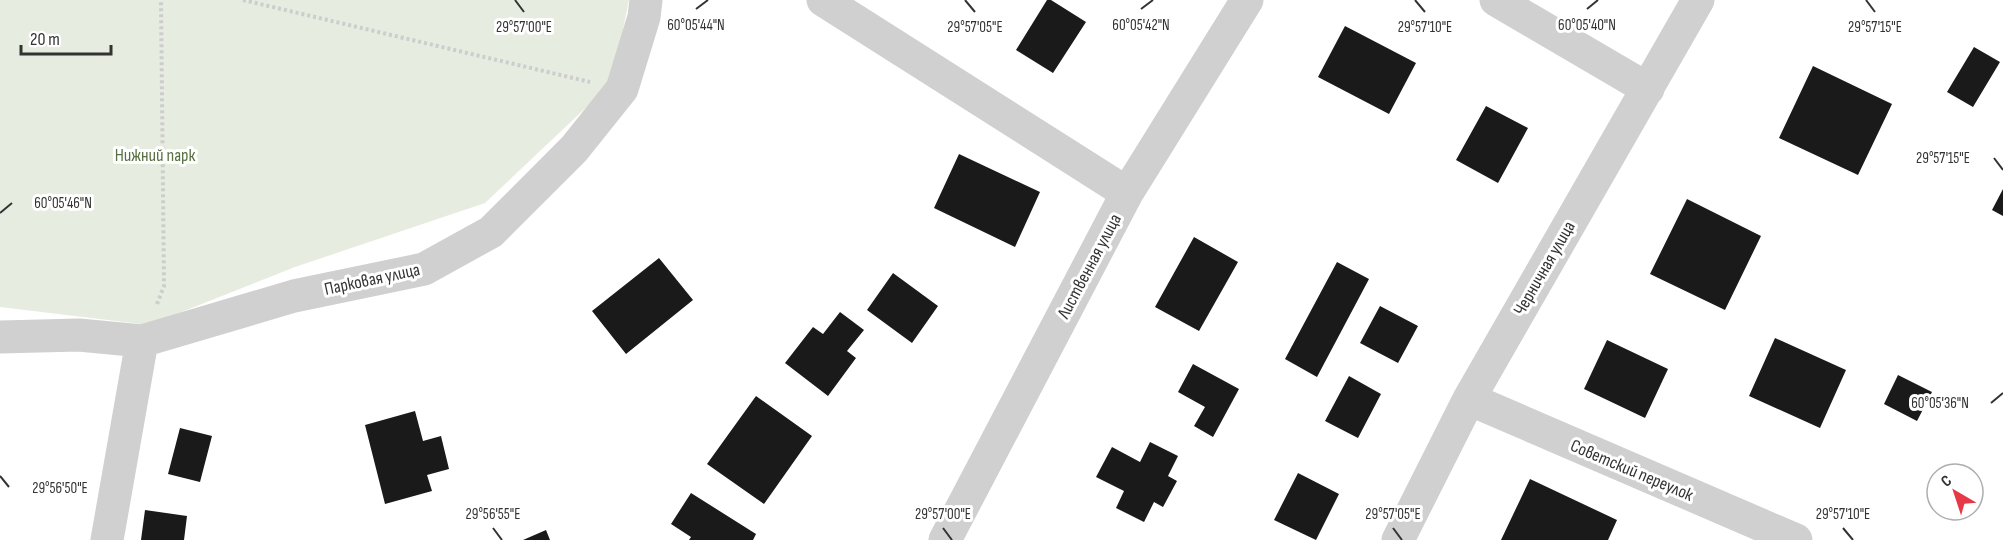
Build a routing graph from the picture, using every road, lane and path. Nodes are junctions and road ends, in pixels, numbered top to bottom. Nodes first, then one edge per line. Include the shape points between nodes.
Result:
1 (161, 0) edge
2 (243, 0) edge
3 (646, 0) edge
4 (823, 0) edge
5 (1247, 0) edge
6 (1496, 0) edge
7 (1698, 0) edge
8 (622, 89) junction
9 (1648, 89) junction
10 (1127, 193) junction
11 (0, 337) edge
12 (142, 341) junction
13 (1468, 399) junction
14 (106, 540) edge
15 (945, 540) edge
16 (1398, 540) edge
17 (1796, 540) edge

1 - 12 path via 164,286
2 - 8 path
3 - 8 street, Парковая улица
4 - 10 street
5 - 10 street, Лиственная улица
6 - 9 street
7 - 9 street, Черничная улица
8 - 12 street, Парковая улица via 574,149 491,232 424,269 294,296
9 - 13 street, Черничная улица
10 - 15 street, Лиственная улица
11 - 12 street, Парковая улица via 80,335
12 - 14 street
13 - 16 street, Черничная улица
13 - 17 street, Советский переулок

